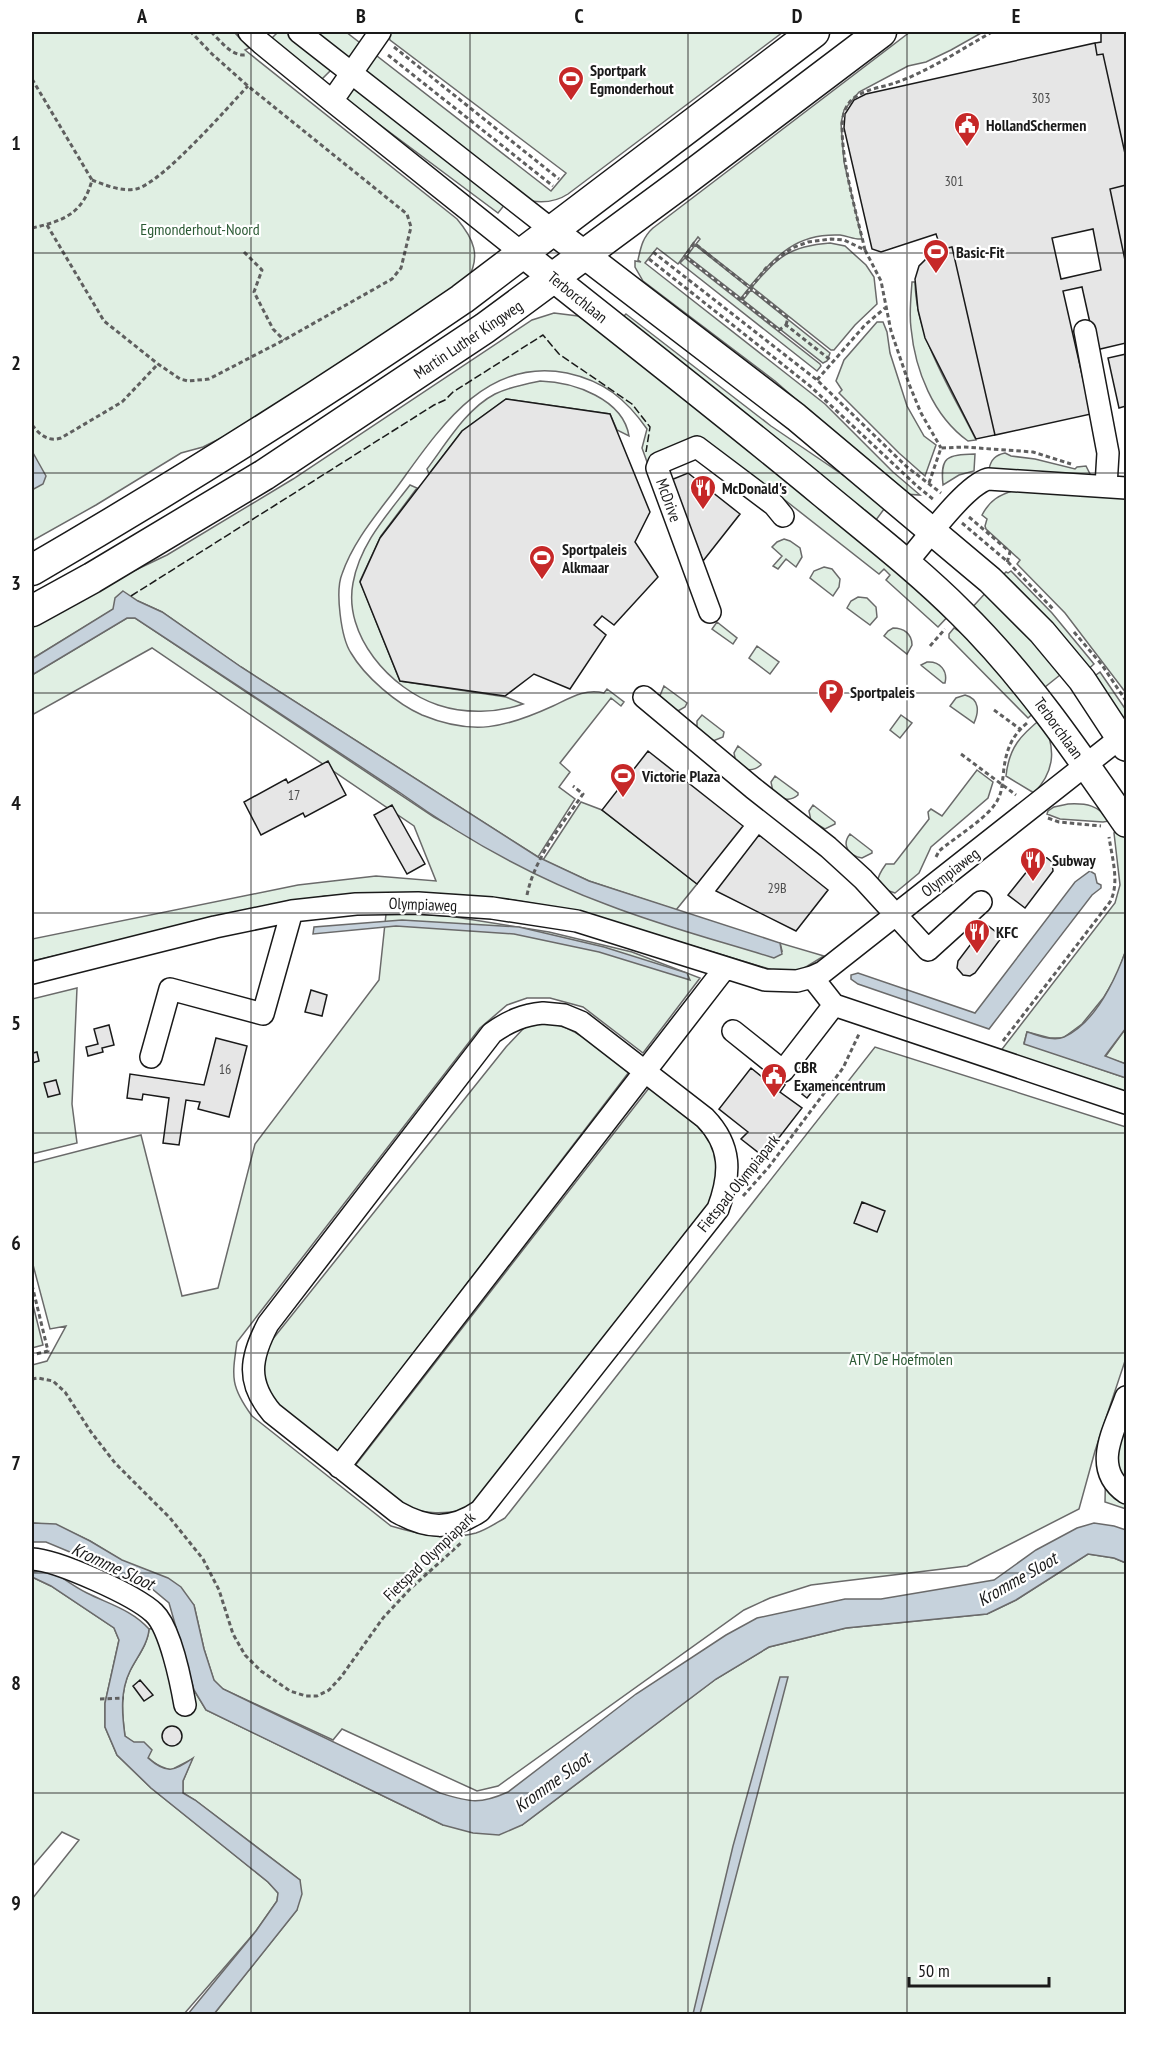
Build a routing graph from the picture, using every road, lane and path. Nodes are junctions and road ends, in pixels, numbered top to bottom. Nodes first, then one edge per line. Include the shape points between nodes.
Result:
1 (191, 32) edge
2 (249, 32) edge
3 (299, 32) edge
4 (814, 32) edge
5 (880, 32) edge
6 (992, 32) edge
7 (377, 36) edge
8 (352, 73) junction
9 (32, 79) edge
10 (248, 86) junction
11 (332, 101) junction
12 (559, 179) dead end
13 (92, 180) junction
14 (553, 186) dead end
15 (47, 225) junction
16 (32, 228) edge
17 (552, 230) junction
18 (865, 250) junction
19 (244, 252) dead end
20 (653, 252) dead end
21 (522, 253) junction
22 (585, 255) junction
23 (649, 259) dead end
24 (554, 278) junction
25 (751, 288) junction
26 (741, 300) junction
27 (885, 308) junction
28 (786, 325) junction
29 (1085, 331) dead end
30 (284, 340) junction
31 (832, 362) junction
32 (158, 364) junction
33 (817, 380) junction
34 (32, 426) edge
35 (941, 448) junction
36 (1113, 481) edge
37 (783, 516) dead end
38 (941, 522) junction
39 (906, 563) junction
40 (32, 570) edge
41 (32, 611) edge
42 (710, 612) dead end
43 (1102, 665) dead end
44 (644, 697) dead end
45 (1126, 701) edge
46 (994, 710) dead end
47 (1123, 743) edge
48 (961, 754) dead end
49 (1086, 765) junction
50 (573, 786) dead end
51 (1002, 786) junction
52 (1034, 806) junction
53 (1115, 828) edge
54 (531, 878) dead end
55 (926, 892) junction
56 (981, 902) dead end
57 (292, 911) junction
58 (896, 915) junction
59 (725, 968) junction
60 (32, 973) edge
61 (812, 977) junction
62 (834, 1005) junction
63 (868, 1016) junction
64 (733, 1031) dead end
65 (151, 1057) dead end
66 (990, 1057) junction
67 (645, 1071) junction
68 (1126, 1103) edge
69 (738, 1202) dead end
70 (32, 1285) edge
71 (32, 1355) edge
72 (32, 1379) edge
73 (1126, 1397) edge
74 (339, 1467) junction
75 (1126, 1493) edge
76 (462, 1542) dead end
77 (32, 1559) edge
78 (124, 1698) dead end
79 (100, 1699) dead end
80 (185, 1705) dead end

1 - 10 path
2 - 11 street, Terborchlaan
3 - 8 street, Terborchlaan
4 - 17 highway
5 - 22 highway, Martin Luther Kingweg
6 - 18 path via 917,75 858,95 850,102 842,122 843,149
7 - 8 street
7 - 12 path
7 - 14 path
8 - 11 street
8 - 17 street, Terborchlaan
9 - 13 path
10 - 13 path via 169,168 142,187 111,187
10 - 30 path via 407,214 411,227 401,268 392,279
11 - 21 street, Terborchlaan
13 - 15 path via 78,209
15 - 16 path
15 - 32 path via 104,321
17 - 21 highway
17 - 22 main road, Terborchlaan
18 - 25 path via 844,240 808,242 785,252
18 - 27 path via 881,281
19 - 30 path via 262,270 254,292 273,329
20 - 33 path
21 - 24 main road, Terborchlaan
21 - 40 highway via 435,318 262,432
22 - 24 highway, Martin Luther Kingweg
22 - 38 main road, Terborchlaan via 796,417 841,457
23 - 38 path via 810,386 917,486
24 - 39 main road, Terborchlaan
24 - 41 highway, Martin Luther Kingweg via 264,475
25 - 26 path
25 - 26 path via 694,243 685,256
25 - 28 path via 788,318
26 - 28 path via 779,330
27 - 31 path
27 - 35 path via 909,384
28 - 31 path
29 - 36 street
30 - 32 path via 209,379 180,379
31 - 33 path
32 - 34 path via 122,402 61,438 45,437
33 - 35 path via 929,483
35 - 36 path via 1034,452
36 - 38 street via 988,479 975,486
37 - 42 street, McDrive via 697,447 658,463
38 - 39 street
38 - 47 main road, Terborchlaan via 1082,680
39 - 49 main road, Terborchlaan via 991,644 1046,708
43 - 45 path
44 - 58 street via 828,847
46 - 51 path via 1020,729 1005,756
47 - 49 street, Terborchlaan
48 - 51 path
49 - 52 street, Olympiaweg
49 - 53 main road
50 - 54 path via 583,794 544,851
51 - 52 path
51 - 55 path via 997,802 988,812 939,851
52 - 53 path via 1051,820
52 - 55 street, Olympiaweg
53 - 66 path via 1115,893
55 - 58 street, Olympiaweg
56 - 58 street via 928,950
57 - 59 street, Olympiaweg via 418,903 524,912 606,929
57 - 60 street, Olympiaweg
57 - 65 street via 263,1014 170,989
58 - 61 street, Olympiaweg
59 - 61 street, Olympiaweg via 765,980 797,981
59 - 67 street
61 - 62 street
62 - 63 street
62 - 64 street via 783,1071
63 - 66 street
63 - 69 path, Fietspad Olympiapark via 843,1068
66 - 68 street
67 - 74 street
67 - 74 street via 716,1130 728,1163 726,1188 718,1209 480,1511 451,1524 414,1522
67 - 74 street via 581,1022 564,1015 525,1015 492,1033 434,1108 268,1324 253,1358 253,1380 260,1399
70 - 71 path via 48,1351
72 - 76 path, Fietspad Olympiapark via 53,1381 65,1392 115,1463 171,1518 203,1559 245,1654 290,1691 317,1696 328,1690 383,1618
73 - 75 street via 1106,1453 1106,1466 1115,1484
77 - 80 street via 70,1569 132,1598 154,1613 166,1633
78 - 79 path

